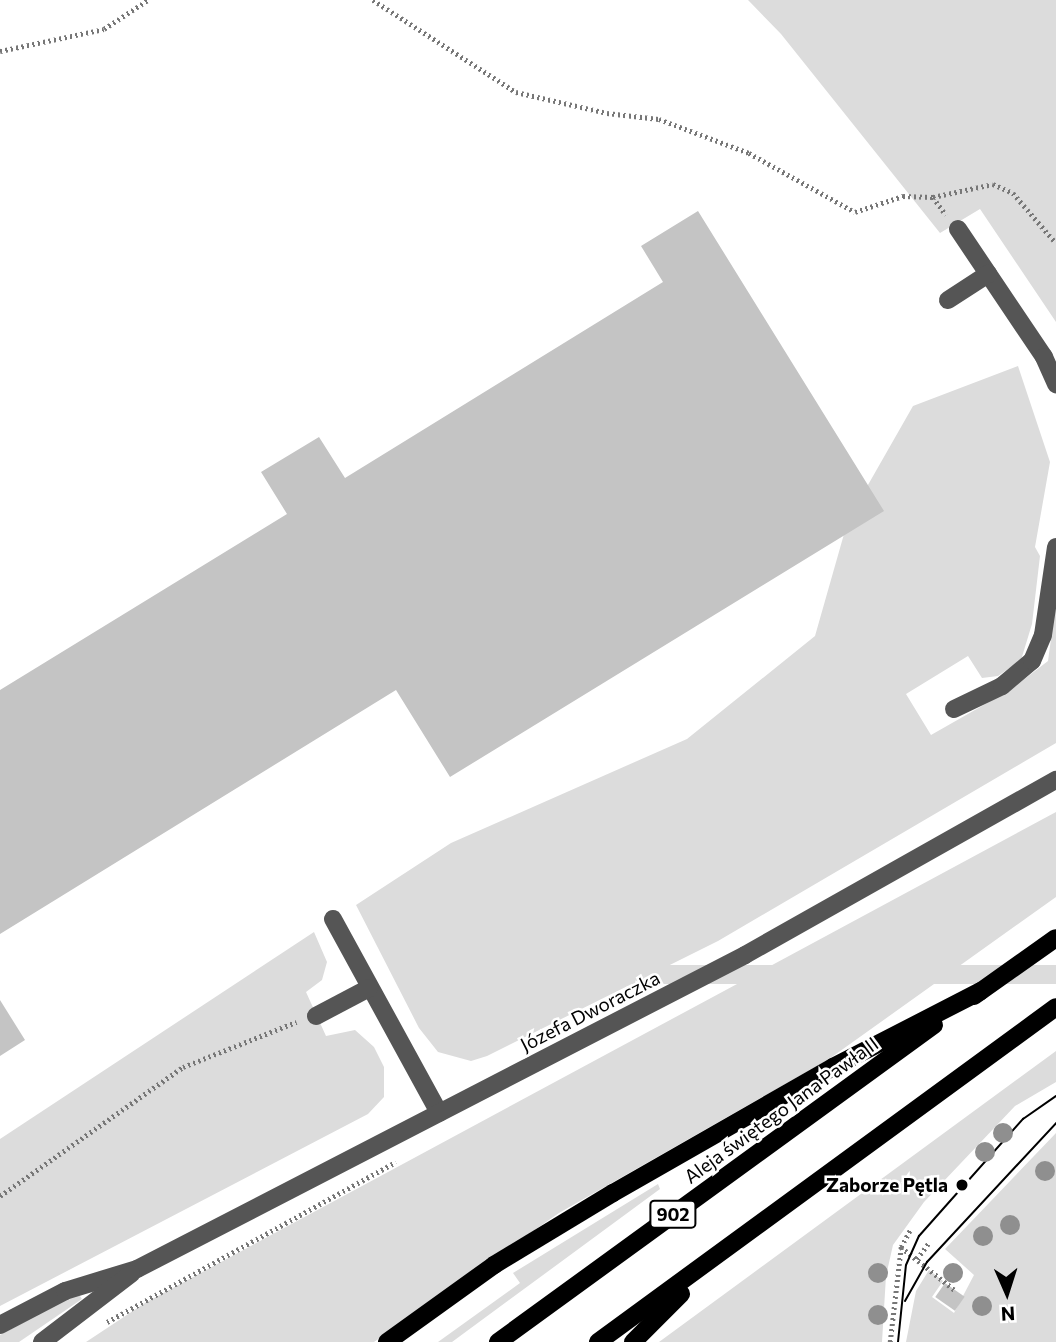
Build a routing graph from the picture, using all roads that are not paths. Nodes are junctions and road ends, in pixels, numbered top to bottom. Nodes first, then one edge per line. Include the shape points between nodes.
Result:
1 (958, 229) road end
2 (988, 274) junction
3 (948, 300) dead end
4 (1056, 384) edge
5 (1056, 547) edge
6 (954, 709) dead end
7 (1056, 780) edge
8 (333, 919) dead end
9 (1056, 938) edge
10 (369, 988) junction
11 (981, 991) junction
12 (1056, 1007) edge
13 (316, 1016) road end
14 (439, 1113) junction
15 (716, 1259) junction
16 (137, 1269) junction
17 (0, 1325) edge
18 (42, 1342) edge
19 (387, 1342) edge
20 (498, 1342) edge
21 (598, 1342) edge
22 (633, 1342) edge

1 - 2 street
2 - 3 street
2 - 4 street via 1044,357
5 - 6 street via 1043,635 1032,661 1002,686
7 - 14 street, Józefa Dworaczka via 800,925
8 - 10 street
9 - 11 main road, Aleja świętego Jana Pawła II / 902
10 - 13 street
10 - 14 street
11 - 19 main road via 833,1067 613,1193 494,1265
11 - 20 main road, Aleja świętego Jana Pawła II / 902
12 - 15 main road
14 - 16 street, Józefa Dworaczka
15 - 21 main road
15 - 22 main road
16 - 17 street, Józefa Dworaczka via 65,1291
16 - 18 street, Józefa Dworaczka via 82,1316

